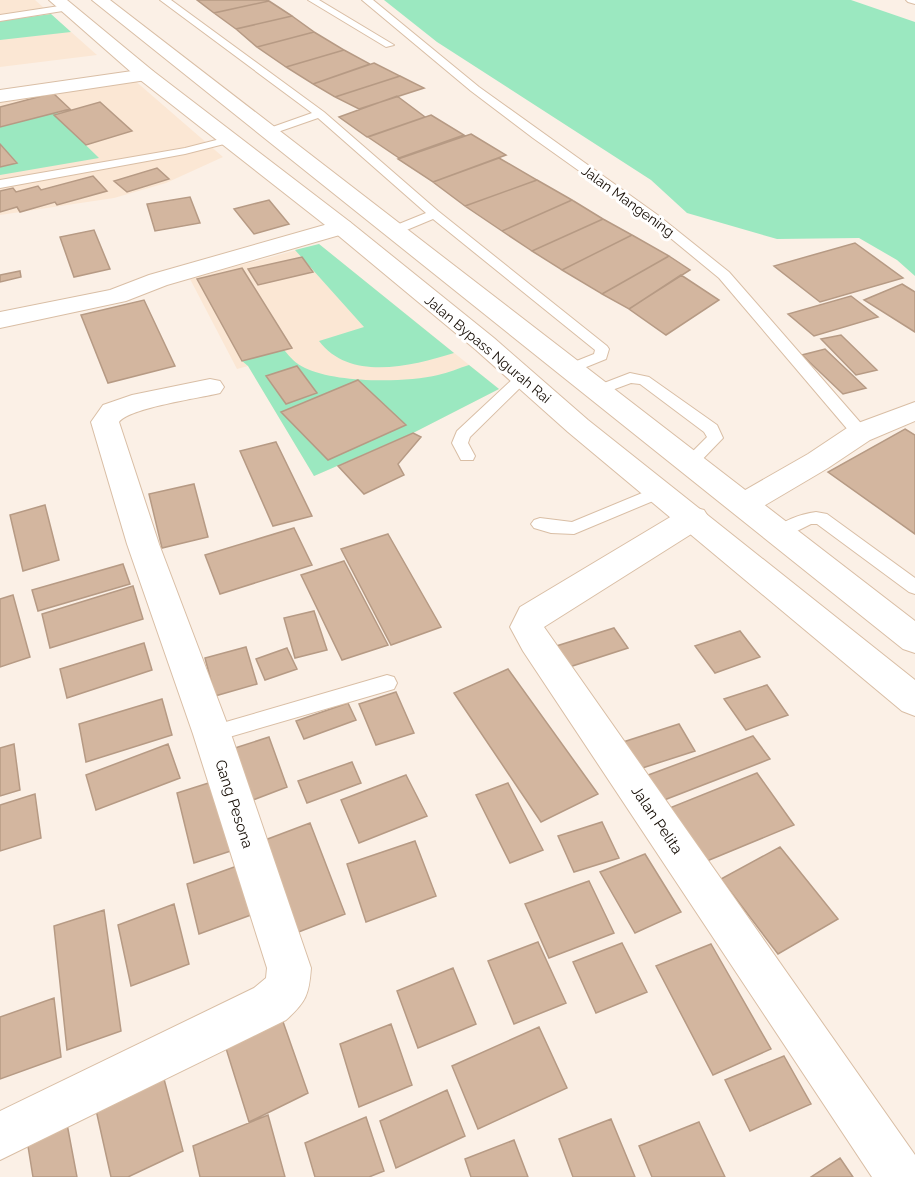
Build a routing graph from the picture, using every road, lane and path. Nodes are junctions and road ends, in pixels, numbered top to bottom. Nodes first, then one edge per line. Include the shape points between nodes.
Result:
1 (100, 0) edge
2 (165, 0) edge
3 (313, 0) edge
4 (368, 0) edge
5 (70, 11) edge
6 (123, 16) junction
7 (0, 18) edge
8 (389, 45) dead end
9 (146, 75) junction
10 (0, 96) edge
11 (320, 114) junction
12 (268, 132) junction
13 (228, 140) junction
14 (0, 184) edge
15 (434, 214) junction
16 (342, 227) junction
17 (393, 231) junction
18 (0, 320) edge
19 (569, 369) junction
20 (522, 378) junction
21 (210, 387) dead end
22 (596, 391) junction
23 (915, 411) edge
24 (860, 434) junction
25 (467, 456) dead end
26 (688, 464) junction
27 (659, 492) junction
28 (744, 504) junction
29 (693, 518) junction
30 (540, 524) dead end
31 (780, 533) junction
32 (915, 587) edge
33 (915, 640) edge
34 (387, 683) dead end
35 (915, 700) edge
36 (212, 734) junction
37 (0, 1136) edge
38 (902, 1177) edge

1 - 6 main road
2 - 11 lane
3 - 8 lane
4 - 24 lane, Jalan Mangening via 475,89 716,268
5 - 6 main road
5 - 7 lane
5 - 9 main road, Jalan Bypass Ngurah Rai
6 - 12 main road
9 - 10 main road
9 - 13 main road, Jalan Bypass Ngurah Rai
11 - 12 lane
11 - 15 lane
12 - 17 main road
13 - 14 lane
13 - 16 main road, Jalan Bypass Ngurah Rai
15 - 17 lane
15 - 19 lane via 602,350 601,356
16 - 18 main road via 158,280 117,296
16 - 20 main road, Jalan Bypass Ngurah Rai
17 - 19 main road
19 - 22 main road
20 - 25 lane via 463,435 460,443
20 - 27 main road, Jalan Bypass Ngurah Rai
21 - 36 main road, Gang Pesona via 132,404 113,411 105,422
22 - 26 main road
22 - 26 lane via 630,378 644,380 711,429 715,438
23 - 24 main road
24 - 28 main road
26 - 28 main road
27 - 29 main road, Jalan Bypass Ngurah Rai
27 - 30 lane via 574,528
28 - 31 main road
29 - 35 main road, Jalan Bypass Ngurah Rai
29 - 38 main road, Jalan Pelita via 532,616 527,627
31 - 32 lane via 803,520 821,518
31 - 33 main road
34 - 36 lane
36 - 37 main road, Gang Pesona via 289,968 287,989 270,1004

